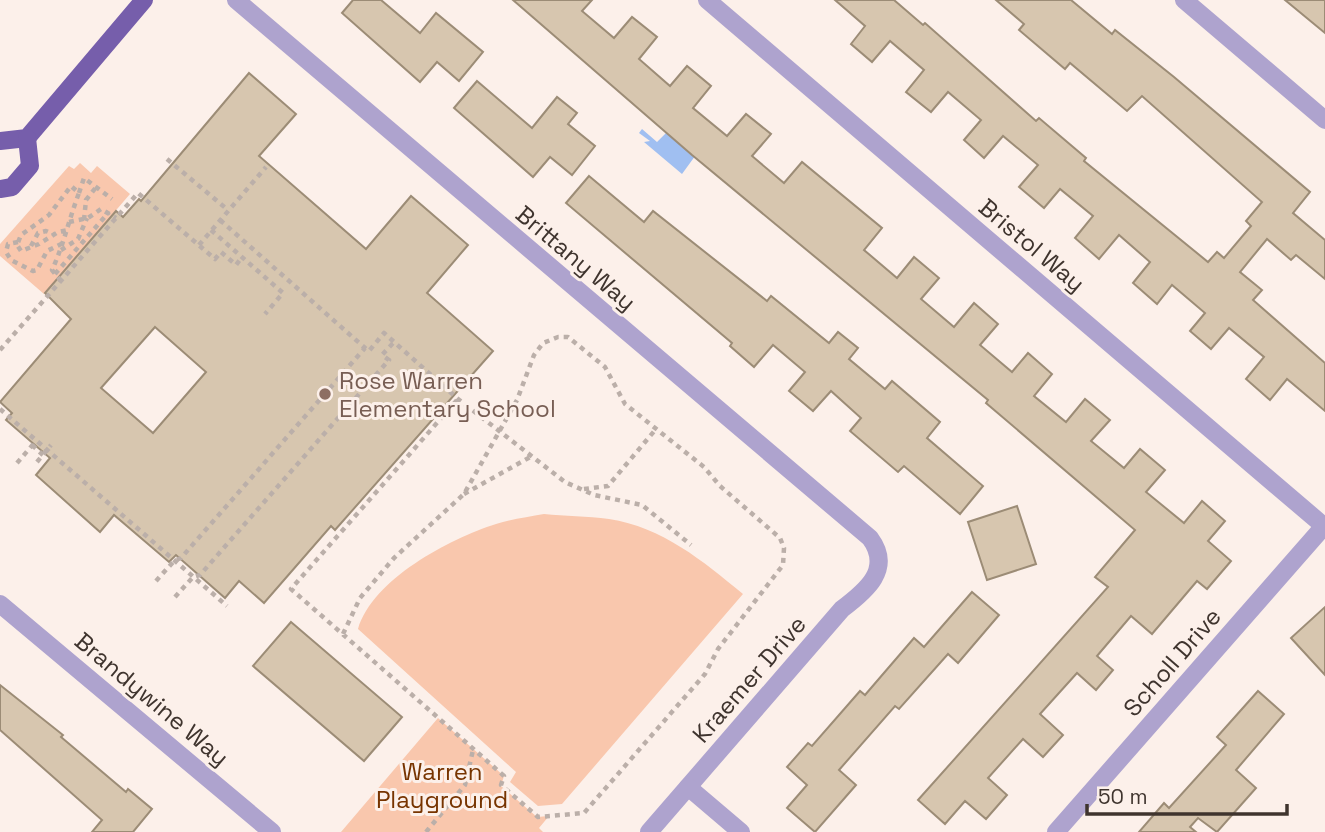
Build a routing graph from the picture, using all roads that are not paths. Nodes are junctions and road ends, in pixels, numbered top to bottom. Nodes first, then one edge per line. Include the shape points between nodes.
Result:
1 (144, 0) edge
2 (236, 0) edge
3 (707, 0) edge
4 (1184, 0) edge
5 (1325, 120) edge
6 (27, 138) junction
7 (0, 141) edge
8 (0, 188) edge
9 (1325, 526) edge
10 (880, 557) joint
11 (0, 604) edge
12 (688, 787) junction
13 (271, 832) edge
14 (649, 832) edge
15 (741, 832) edge
16 (1056, 832) edge

1 - 6 main road
2 - 10 street, Brittany Way via 870,538
3 - 9 street, Bristol Way
4 - 5 street
6 - 7 main road
6 - 8 main road via 30,166 12,187
9 - 16 street, Scholl Drive
10 - 12 street, Kraemer Drive via 870,587 842,609
11 - 13 street, Brandywine Way
12 - 14 street, Kraemer Drive
12 - 15 street

